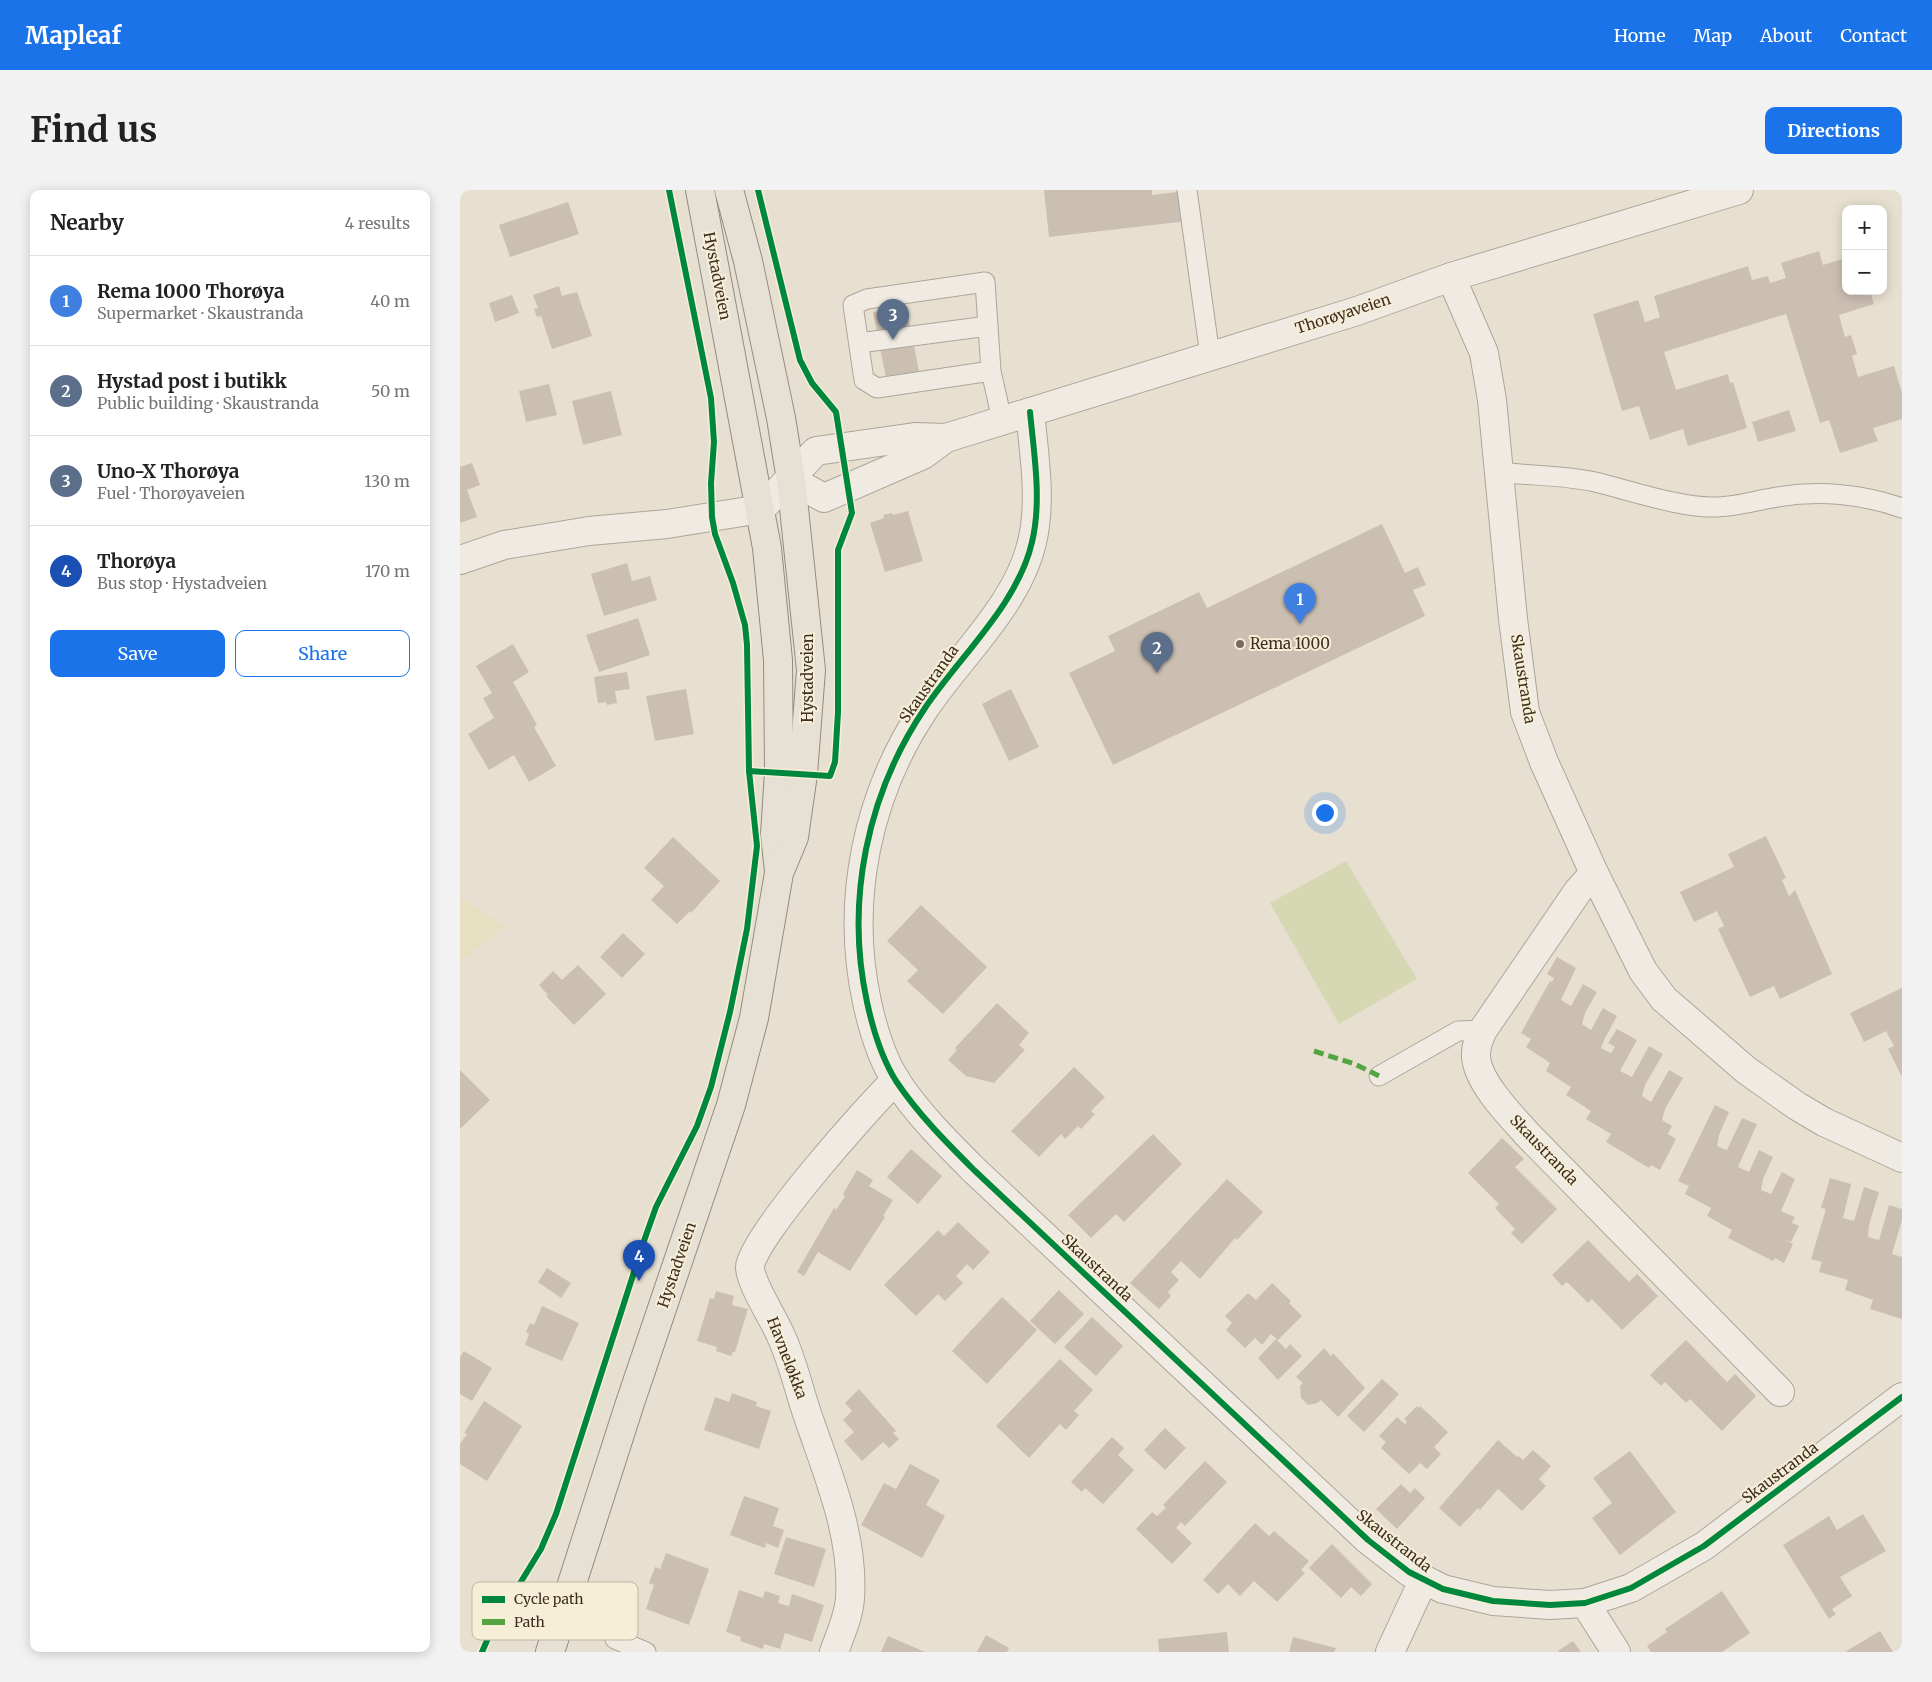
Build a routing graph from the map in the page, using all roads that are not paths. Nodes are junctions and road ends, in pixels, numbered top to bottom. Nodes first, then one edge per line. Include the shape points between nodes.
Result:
1 (700, 190) edge
2 (729, 190) edge
3 (1188, 190) edge
4 (1739, 190) edge
5 (1451, 278) junction
6 (988, 326) junction
7 (859, 343) junction
8 (1210, 356) junction
9 (991, 371) junction
10 (1030, 412) junction
11 (1002, 420) junction
12 (946, 438) junction
13 (1500, 472) junction
14 (791, 480) junction
15 (1902, 508) edge
16 (761, 510) junction
17 (460, 560) edge
18 (779, 873) junction
19 (1594, 873) junction
20 (1482, 1030) junction
21 (1379, 1076) dead end
22 (896, 1080) junction
23 (1902, 1158) edge
24 (1780, 1392) dead end
25 (1902, 1397) edge
26 (1423, 1581) junction
27 (572, 1582) edge
28 (1586, 1603) junction
29 (554, 1640) edge
30 (617, 1640) edge
31 (550, 1652) edge
32 (646, 1652) edge
33 (834, 1652) edge
34 (1390, 1652) edge
35 (1616, 1652) edge

1 - 16 main road, Hystadveien
2 - 14 main road, Hystadveien via 748,261
3 - 8 lane
4 - 5 street, Thorøyaveien
5 - 8 street, Thorøyaveien
5 - 13 street, Skaustranda via 1484,353
6 - 7 lane
6 - 7 lane via 985,282 860,300 853,305
6 - 9 lane
7 - 9 lane via 864,380 877,388
8 - 10 street, Thorøyaveien
9 - 11 lane
10 - 11 street, Thorøyaveien
10 - 22 street, Skaustranda via 1037,515 1023,569 994,617 925,708 896,756 868,837 862,865 858,922 862,978 874,1034
11 - 12 street, Thorøyaveien
12 - 14 street, Thorøyaveien via 915,437 816,451
12 - 14 street, Thorøyaveien via 923,455 824,498
13 - 15 lane via 1592,481 1699,506 1727,506 1779,496 1815,494 1858,496
13 - 19 street, Skaustranda via 1525,712
14 - 16 street
14 - 18 main road, Hystadveien via 810,670 808,728 794,837
16 - 17 street via 504,545
16 - 18 main road, Hystadveien via 778,660 779,772 775,835
18 - 27 main road, Hystadveien via 754,1018 731,1105
19 - 20 street, Skaustranda
19 - 23 street, Skaustranda via 1643,971 1668,1004 1746,1070 1798,1106
20 - 21 lane via 1458,1031
20 - 24 street, Skaustranda via 1476,1047 1478,1064 1491,1091 1509,1114
22 - 26 street, Skaustranda via 933,1130 974,1170 1326,1502 1368,1540
22 - 33 street, Havneløkka via 855,1123 771,1226 750,1266 752,1278 790,1359 835,1491 844,1532 850,1599
25 - 28 street, Skaustranda via 1704,1546 1631,1588
26 - 28 street, Skaustranda via 1493,1601
26 - 34 street, Skaustranda
28 - 35 street
29 - 31 main road, Hystadveien
30 - 32 lane

